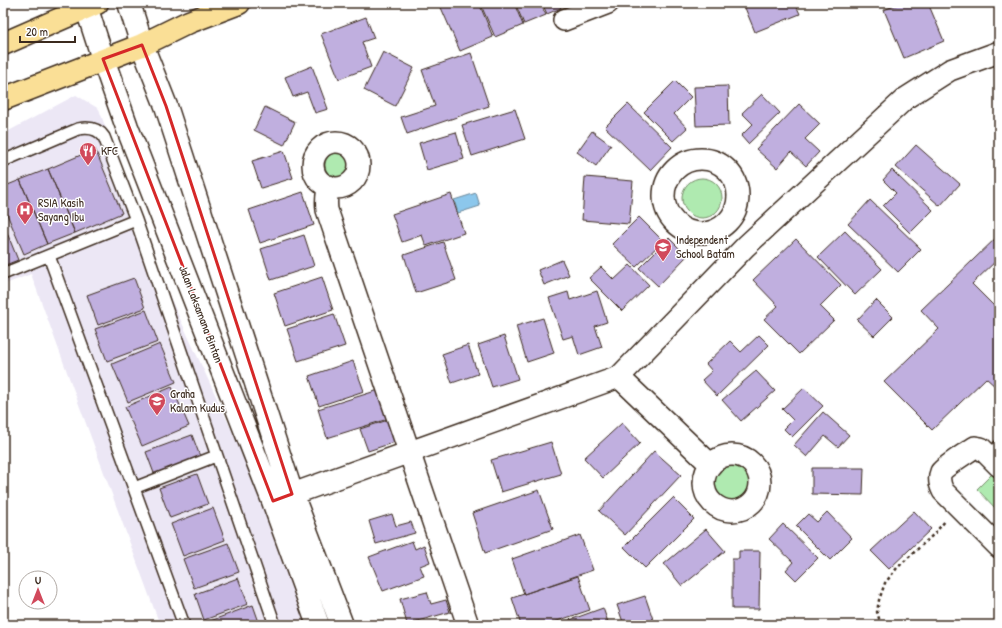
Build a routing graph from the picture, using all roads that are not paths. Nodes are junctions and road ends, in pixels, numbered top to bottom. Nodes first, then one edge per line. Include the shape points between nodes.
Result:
1 (128, 3) edge
2 (239, 3) edge
3 (608, 3) edge
4 (89, 4) edge
5 (564, 20) dead end
6 (3, 44) edge
7 (142, 45) junction
8 (999, 52) edge
9 (103, 59) junction
10 (3, 99) edge
11 (3, 161) edge
12 (329, 186) dead end
13 (136, 220) junction
14 (727, 222) dead end
15 (746, 246) junction
16 (49, 256) junction
17 (3, 274) edge
18 (619, 377) junction
19 (409, 452) junction
20 (216, 456) junction
21 (996, 456) edge
22 (711, 465) dead end
23 (134, 488) junction
24 (282, 497) junction
25 (999, 547) edge
26 (184, 625) edge
27 (275, 625) edge
28 (318, 625) edge
29 (342, 625) edge
30 (468, 625) edge

1 - 7 main road, Jalan Laksamana Bintan
2 - 7 main road via 190,22
3 - 5 street
4 - 6 main road
4 - 9 main road, Jalan Laksamana Bintan
7 - 9 main road
7 - 24 main road, Jalan Laksamana Bintan via 166,106
8 - 15 street via 950,70 906,98
9 - 10 main road
9 - 24 main road, Jalan Laksamana Bintan via 130,134
11 - 13 lane via 78,129 97,130 104,137
12 - 19 street via 326,194 327,210
13 - 16 lane
13 - 20 lane
14 - 15 street
15 - 18 street
16 - 17 lane
16 - 23 lane
18 - 19 street
18 - 22 street
19 - 24 street
19 - 30 street
20 - 23 lane
20 - 27 lane
21 - 25 street via 975,447 942,471 940,485 958,507
23 - 26 lane
24 - 28 main road, Jalan Laksamana Bintan
24 - 29 main road, Jalan Laksamana Bintan

